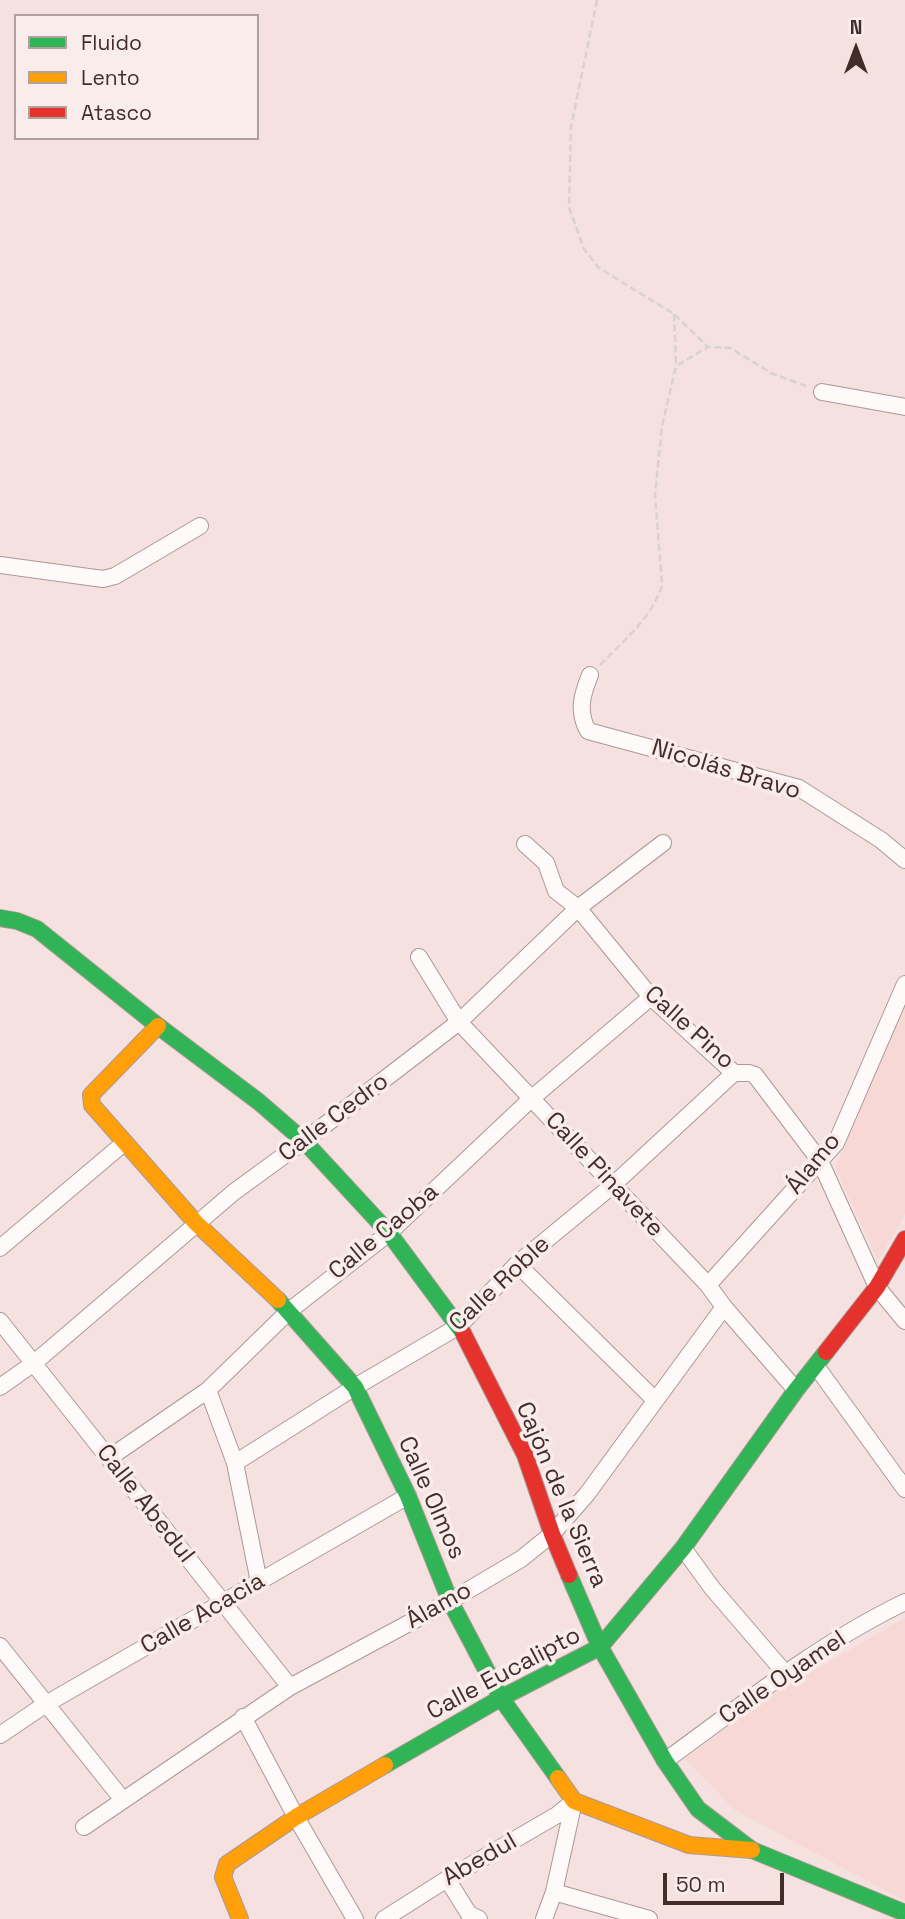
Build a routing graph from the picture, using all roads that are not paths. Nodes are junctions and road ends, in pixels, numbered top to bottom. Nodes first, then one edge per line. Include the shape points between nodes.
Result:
1 (822, 392) road end
2 (905, 407) edge
3 (200, 526) dead end
4 (0, 565) edge
5 (590, 675) road end
6 (663, 843) dead end
7 (525, 844) dead end
8 (905, 860) edge
9 (578, 908) junction
10 (0, 918) edge
11 (419, 957) dead end
12 (905, 984) edge
13 (651, 997) junction
14 (459, 1022) junction
15 (158, 1026) junction
16 (734, 1073) junction
17 (532, 1098) junction
18 (304, 1142) junction
19 (124, 1143) junction
20 (820, 1161) junction
21 (614, 1185) junction
22 (196, 1223) junction
23 (388, 1233) junction
24 (905, 1239) edge
25 (0, 1248) edge
26 (517, 1264) junction
27 (708, 1285) junction
28 (877, 1287) junction
29 (724, 1307) junction
30 (289, 1311) junction
31 (0, 1321) edge
32 (905, 1321) edge
33 (459, 1326) junction
34 (34, 1363) junction
35 (816, 1366) junction
36 (0, 1387) edge
37 (355, 1387) junction
38 (208, 1390) junction
39 (796, 1390) junction
40 (654, 1399) junction
41 (110, 1458) junction
42 (235, 1463) junction
43 (905, 1489) edge
44 (408, 1496) junction
45 (552, 1534) junction
46 (683, 1548) junction
47 (259, 1582) junction
48 (450, 1601) junction
49 (905, 1602) edge
50 (224, 1603) junction
51 (0, 1646) edge
52 (600, 1647) junction
53 (785, 1673) junction
54 (290, 1687) junction
55 (501, 1698) junction
56 (46, 1704) junction
57 (243, 1717) junction
58 (0, 1735) edge
59 (665, 1761) junction
60 (123, 1800) junction
61 (574, 1801) junction
62 (296, 1817) junction
63 (84, 1827) dead end
64 (752, 1850) junction
65 (447, 1879) junction
66 (554, 1892) junction
67 (905, 1913) edge
68 (240, 1919) edge
69 (355, 1919) edge
70 (384, 1919) edge
71 (479, 1919) edge
72 (544, 1919) edge
73 (649, 1919) edge

1 - 2 street
3 - 4 street via 103,579
5 - 8 street, Nicolás Bravo via 580,710 589,731 799,788
6 - 9 street, Calle Cedro
7 - 9 street, Calle Pino via 546,863 556,891
9 - 13 street, Calle Pino
9 - 14 street, Calle Cedro
10 - 15 street, Cajón de la Sierra via 37,929
11 - 14 street, Calle Pinavete
12 - 20 street, Álamo via 836,1143
13 - 16 street, Calle Pino
13 - 17 street, Calle Caoba
14 - 17 street, Calle Pinavete
14 - 18 street, Calle Cedro
15 - 18 street, Cajón de la Sierra
15 - 19 street, Calle Olmos via 91,1095 92,1105
16 - 20 street, Calle Pino via 755,1075
16 - 21 street, Calle Roble
17 - 21 street, Calle Pinavete
17 - 23 street, Calle Caoba
18 - 22 street, Calle Cedro
18 - 23 street, Cajón de la Sierra
19 - 22 street, Calle Olmos
19 - 25 street
20 - 27 street, Álamo
20 - 28 street, Calle Pino
21 - 26 street, Calle Roble
21 - 27 street, Calle Pinavete
22 - 30 street, Calle Olmos
22 - 34 street, Calle Cedro
23 - 30 street, Calle Caoba
23 - 33 street, Cajón de la Sierra
24 - 28 street, Calle Eucalipto
26 - 33 street, Calle Roble
26 - 40 street
27 - 29 street, Calle Pinavete
28 - 32 street, Calle Pino
28 - 35 street, Calle Eucalipto
29 - 39 street, Calle Pinavete
29 - 40 street, Álamo
30 - 37 street, Calle Olmos
30 - 38 street, Calle Caoba
31 - 34 street, Calle Abedul
33 - 37 street, Calle Roble
33 - 45 street, Cajón de la Sierra via 525,1455
34 - 36 street, Calle Cedro
34 - 41 street, Calle Abedul
35 - 39 street, Calle Eucalipto
35 - 43 street
37 - 42 street, Calle Roble
37 - 44 street, Calle Olmos
38 - 41 street, Calle Caoba
38 - 42 street
39 - 46 street, Calle Eucalipto
40 - 45 street, Álamo via 587,1494
41 - 50 street, Calle Abedul
42 - 47 street
44 - 47 street, Calle Acacia
44 - 48 street, Calle Olmos
45 - 48 street, Álamo via 521,1559
45 - 52 street, Cajón de la Sierra
46 - 52 street, Calle Eucalipto
46 - 53 street
47 - 50 street, Calle Acacia
48 - 54 street, Álamo
48 - 55 street, Calle Olmos
49 - 53 street, Calle Oyamel
50 - 54 street, Calle Abedul
50 - 56 street, Calle Acacia
51 - 56 street
52 - 55 street, Calle Eucalipto
52 - 59 street, Cajón de la Sierra
53 - 59 street, Calle Oyamel
54 - 57 street, Álamo
55 - 61 street, Calle Olmos
55 - 62 street, Calle Eucalipto
56 - 58 street, Calle Acacia
56 - 60 street
57 - 60 street, Álamo
57 - 62 street
59 - 64 street, Cajón de la Sierra via 698,1809
60 - 63 street, Álamo
61 - 64 street via 688,1845
61 - 65 street, Abedul
61 - 66 street
62 - 68 street, Calle Eucalipto via 223,1870
62 - 69 street
64 - 67 street
65 - 70 street, Abedul
65 - 71 street via 469,1913
66 - 72 street
66 - 73 street

